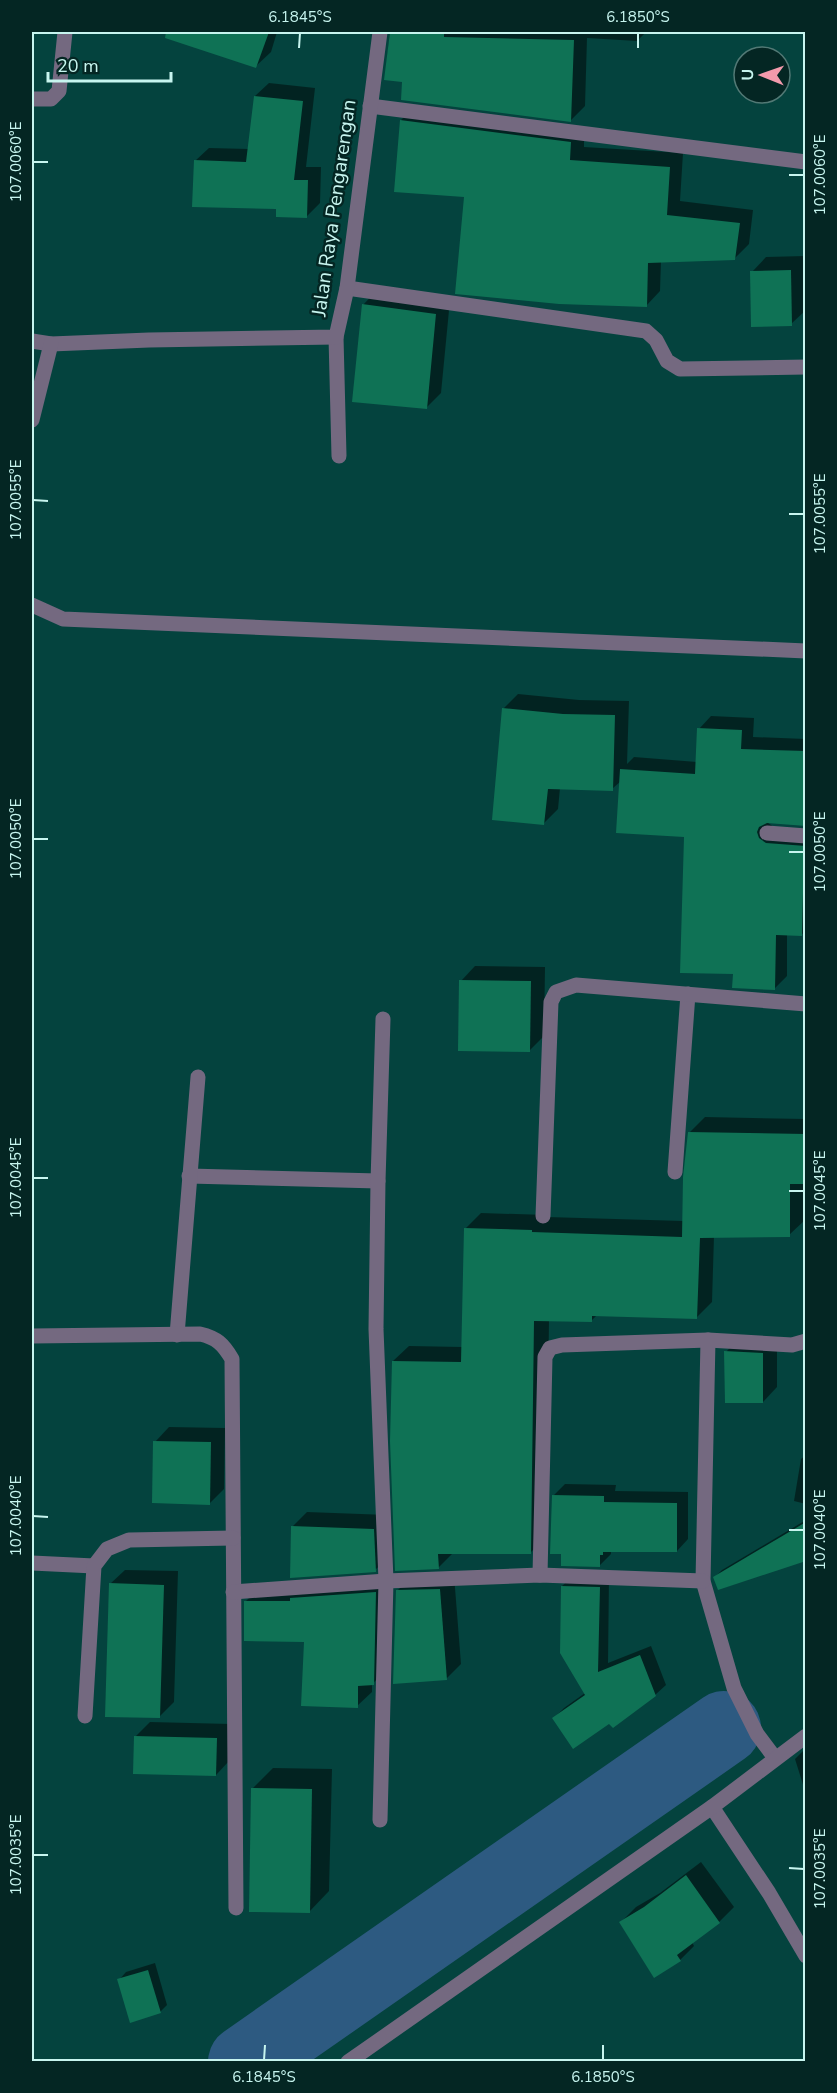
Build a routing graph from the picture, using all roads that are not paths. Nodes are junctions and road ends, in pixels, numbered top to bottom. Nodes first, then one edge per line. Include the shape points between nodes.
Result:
1 (65, 32) edge
2 (380, 32) edge
3 (32, 99) edge
4 (370, 106) junction
5 (806, 162) edge
6 (347, 288) junction
7 (336, 337) junction
8 (32, 341) edge
9 (51, 344) junction
10 (806, 368) edge
11 (32, 420) edge
12 (339, 456) dead end
13 (32, 605) edge
14 (806, 651) edge
15 (767, 833) dead end
16 (806, 836) edge
17 (688, 994) junction
18 (806, 1004) edge
19 (383, 1018) dead end
20 (198, 1077) dead end
21 (675, 1172) dead end
22 (189, 1176) junction
23 (378, 1181) junction
24 (543, 1216) dead end
25 (177, 1335) junction
26 (32, 1336) edge
27 (708, 1340) junction
28 (806, 1341) edge
29 (233, 1538) junction
30 (32, 1563) edge
31 (94, 1566) junction
32 (540, 1575) junction
33 (386, 1581) junction
34 (703, 1581) junction
35 (233, 1592) junction
36 (85, 1716) dead end
37 (806, 1736) edge
38 (775, 1758) junction
39 (712, 1807) junction
40 (380, 1820) dead end
41 (236, 1908) dead end
42 (806, 1956) edge
43 (348, 2061) edge

1 - 3 street via 59,91 51,99
2 - 4 street, Jalan Raya Pengarengan
4 - 5 street
4 - 6 street, Jalan Raya Pengarengan
6 - 7 street, Jalan Raya Pengarengan
6 - 10 street via 646,331 656,340 667,361 680,369
7 - 9 street, Jalan Raya Pengarengan
7 - 12 street
8 - 9 street, Jalan Raya Pengarengan
9 - 11 street
13 - 14 street via 63,619
15 - 16 street
17 - 18 street
17 - 21 street
17 - 24 street via 576,985 556,992 551,1002
19 - 23 street
20 - 22 street
22 - 23 street
22 - 25 street
23 - 33 street via 376,1329
25 - 26 street
25 - 29 street via 213,1337 232,1359
27 - 28 street via 792,1345
27 - 32 street via 562,1346 546,1353
27 - 34 street
29 - 31 street via 129,1540 107,1549
29 - 35 street
30 - 31 street
31 - 36 street
32 - 33 street
32 - 34 street
33 - 35 street
33 - 40 street
34 - 38 street via 734,1688 757,1734
35 - 41 street
37 - 38 street
38 - 39 street
39 - 42 street
39 - 43 street

